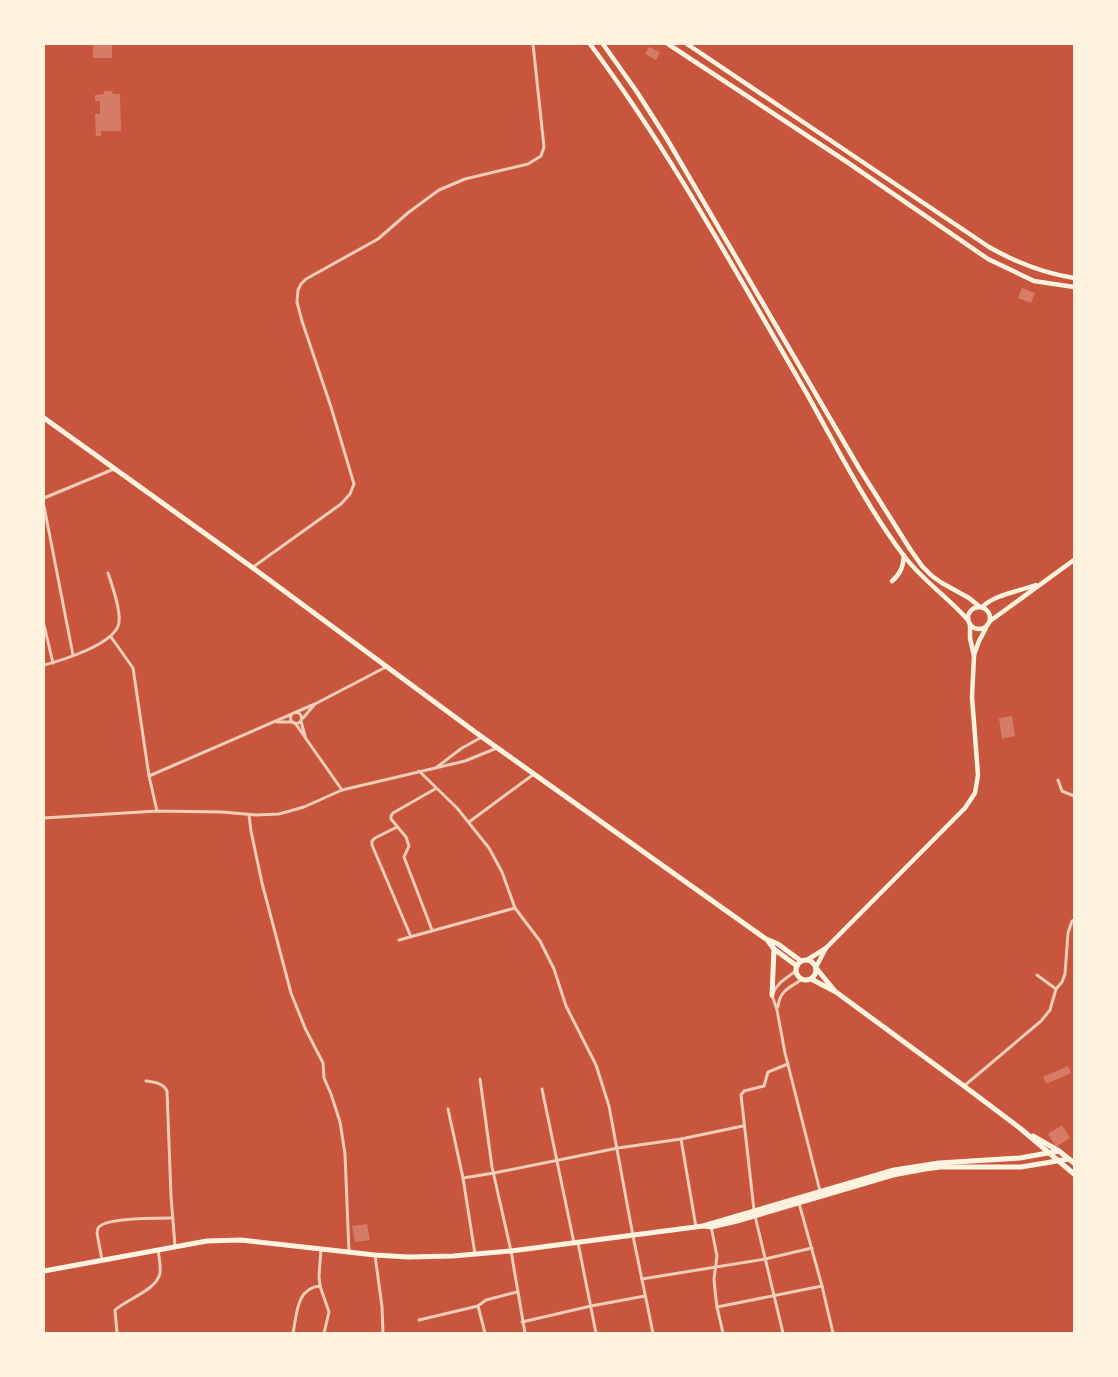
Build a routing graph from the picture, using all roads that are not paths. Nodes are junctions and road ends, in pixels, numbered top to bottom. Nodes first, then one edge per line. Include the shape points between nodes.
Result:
1 (533, 44) edge
2 (603, 44) edge
3 (668, 44) edge
4 (687, 44) edge
5 (593, 45) edge
6 (1074, 278) edge
7 (1074, 287) edge
8 (44, 418) edge
9 (115, 469) junction
10 (44, 498) edge
11 (44, 506) edge
12 (898, 531) junction
13 (890, 535) junction
14 (904, 555) junction
15 (1074, 560) edge
16 (253, 568) junction
17 (108, 573) dead end
18 (892, 581) dead end
19 (1042, 583) junction
20 (981, 607) junction
21 (969, 622) junction
22 (989, 623) junction
23 (44, 625) edge
24 (111, 637) junction
25 (73, 655) junction
26 (974, 656) junction
27 (53, 663) junction
28 (44, 665) edge
29 (386, 667) junction
30 (315, 704) junction
31 (294, 713) junction
32 (301, 720) junction
33 (274, 722) junction
34 (294, 723) junction
35 (306, 737) junction
36 (482, 737) junction
37 (497, 748) junction
38 (435, 769) junction
39 (419, 771) junction
40 (534, 774) junction
41 (149, 776) junction
42 (1058, 780) dead end
43 (435, 789) junction
44 (342, 790) junction
45 (1074, 796) edge
46 (157, 811) junction
47 (249, 815) junction
48 (44, 818) edge
49 (469, 822) junction
50 (397, 827) junction
51 (516, 908) junction
52 (1074, 920) edge
53 (432, 930) junction
54 (411, 936) junction
55 (766, 939) junction
56 (399, 940) dead end
57 (826, 948) junction
58 (774, 949) junction
59 (804, 960) junction
60 (816, 967) junction
61 (796, 968) junction
62 (1037, 975) dead end
63 (803, 979) junction
64 (811, 979) junction
65 (1056, 989) junction
66 (836, 992) junction
67 (772, 995) junction
68 (777, 1010) junction
69 (788, 1064) junction
70 (480, 1079) dead end
71 (146, 1081) dead end
72 (964, 1086) junction
73 (542, 1089) dead end
74 (448, 1109) dead end
75 (743, 1126) junction
76 (1021, 1129) junction
77 (681, 1139) junction
78 (618, 1148) junction
79 (1059, 1151) junction
80 (1049, 1154) junction
81 (1072, 1159) edge
82 (556, 1160) junction
83 (1058, 1161) junction
84 (1074, 1163) edge
85 (911, 1169) junction
86 (494, 1173) junction
87 (1074, 1174) edge
88 (463, 1178) junction
89 (821, 1194) junction
90 (799, 1203) junction
91 (755, 1213) junction
92 (172, 1218) junction
93 (711, 1225) junction
94 (696, 1227) junction
95 (633, 1236) junction
96 (576, 1243) junction
97 (175, 1246) junction
98 (321, 1248) junction
99 (812, 1248) junction
100 (158, 1249) junction
101 (511, 1251) junction
102 (349, 1252) junction
103 (475, 1254) junction
104 (375, 1255) junction
105 (766, 1259) junction
106 (102, 1260) junction
107 (716, 1268) junction
108 (44, 1270) edge
109 (642, 1279) junction
110 (320, 1286) junction
111 (822, 1286) junction
112 (517, 1292) junction
113 (645, 1296) junction
114 (773, 1296) junction
115 (478, 1306) junction
116 (591, 1306) junction
117 (717, 1307) junction
118 (419, 1320) dead end
119 (522, 1322) junction
120 (117, 1333) edge
121 (293, 1333) edge
122 (324, 1333) edge
123 (383, 1333) edge
124 (485, 1333) edge
125 (525, 1333) edge
126 (596, 1333) edge
127 (653, 1333) edge
128 (724, 1333) edge
129 (783, 1333) edge
130 (833, 1333) edge

1 - 16 street via 544,147 541,156 528,164 465,179 439,190 378,238 301,284 297,302 302,321 354,484 341,504
2 - 12 main road via 667,139
3 - 7 main road via 988,259 1034,281
4 - 6 main road via 990,247 1034,269
5 - 13 main road via 686,186
8 - 9 main road
9 - 10 street
9 - 16 main road
11 - 25 street
12 - 13 main road
12 - 20 main road via 932,576
13 - 14 main road
14 - 18 main road via 900,574
14 - 21 main road via 922,578 952,602
15 - 19 main road
16 - 29 main road
17 - 24 street via 119,613 119,625
19 - 20 main road via 996,597
19 - 22 main road
20 - 21 main road via 970,612
20 - 22 main road via 988,611
21 - 22 main road via 978,629
21 - 26 main road
22 - 26 main road via 978,640
23 - 27 street
24 - 25 street
24 - 41 street via 134,668
25 - 27 street
26 - 57 main road via 972,697 978,775 975,793 965,808
27 - 28 street
29 - 30 street
29 - 36 main road
30 - 31 street
30 - 32 street
31 - 32 street via 300,713
31 - 33 street
31 - 34 street via 291,718
32 - 34 street
32 - 35 street
33 - 34 street
33 - 41 street
34 - 35 street
35 - 44 street
36 - 37 main road
36 - 38 street
37 - 38 street
37 - 40 main road
38 - 39 street
39 - 43 street
39 - 44 street
40 - 49 street
40 - 55 main road
41 - 46 street
42 - 45 street via 1062,791
43 - 49 street
43 - 50 street via 391,816
44 - 47 street via 289,812
46 - 47 street
46 - 48 street
47 - 102 street via 262,883 291,993 322,1062 324,1078 340,1122 345,1154
49 - 51 street via 489,848
50 - 53 street via 406,837 408,846 404,857
50 - 54 street via 375,838 372,845
51 - 53 street
51 - 78 street via 540,941 554,969 566,1006 596,1065
52 - 65 street via 1068,932 1062,982
53 - 54 street
54 - 56 street
55 - 58 main road
55 - 59 main road
57 - 59 main road
57 - 60 main road
58 - 61 main road
58 - 67 main road
59 - 60 main road via 811,961
59 - 61 main road
60 - 64 main road
60 - 66 main road
61 - 63 main road
61 - 67 street via 781,981
62 - 65 street
63 - 64 main road
63 - 68 street via 781,994
64 - 66 main road
65 - 72 street via 1050,1010 1040,1021
66 - 72 main road
67 - 68 street
68 - 69 street
69 - 75 street via 768,1072 764,1086 742,1092
69 - 89 street
70 - 86 street
71 - 92 street via 157,1083 167,1091
72 - 76 main road
73 - 82 street
74 - 88 street
75 - 77 street
75 - 91 street
76 - 79 main road
76 - 80 main road
77 - 78 street
77 - 94 street
78 - 82 street
78 - 95 street
79 - 80 main road
79 - 81 main road
80 - 83 main road
80 - 85 main road via 939,1162
81 - 83 main road
81 - 84 main road
82 - 86 street
82 - 96 street
83 - 85 main road via 1021,1167
83 - 87 main road
85 - 89 main road
86 - 88 street
86 - 101 street
88 - 103 street
89 - 90 main road
89 - 91 main road
90 - 91 main road
90 - 99 street
91 - 93 main road
91 - 105 street
92 - 97 street
92 - 106 street via 103,1224 97,1233
93 - 94 main road
93 - 107 street
94 - 95 main road
95 - 96 main road
95 - 109 street
96 - 101 main road
96 - 116 street
97 - 98 main road via 241,1240
97 - 100 main road
98 - 102 main road
98 - 110 street
99 - 105 street
99 - 111 street
100 - 106 main road
100 - 120 street via 160,1274 141,1293 115,1310
101 - 103 main road
101 - 112 street
102 - 104 main road
103 - 104 main road via 433,1257
104 - 123 street
105 - 107 street
105 - 114 street
106 - 108 main road
107 - 109 street
107 - 117 street
109 - 113 street
110 - 121 street via 310,1288 300,1299
110 - 122 street via 330,1312
111 - 114 street
111 - 130 street
112 - 115 street via 486,1300
112 - 119 street
113 - 116 street
113 - 127 street
114 - 117 street
114 - 129 street
115 - 118 street
115 - 124 street
116 - 119 street
116 - 126 street
117 - 128 street
119 - 125 street

